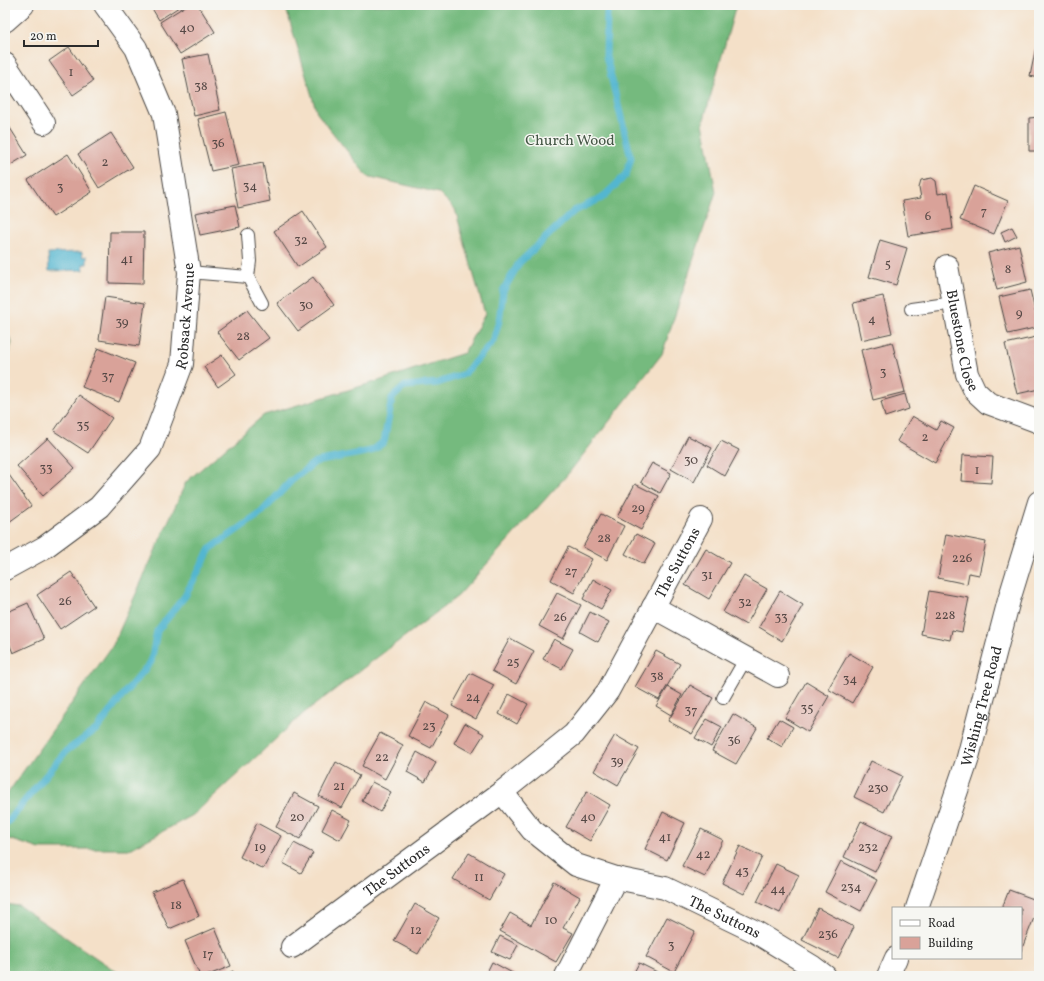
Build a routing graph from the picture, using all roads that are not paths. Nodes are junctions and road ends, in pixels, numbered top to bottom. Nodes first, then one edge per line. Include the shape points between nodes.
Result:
1 (23, 5) edge
2 (105, 5) edge
3 (5, 21) edge
4 (5, 64) edge
5 (44, 123) dead end
6 (248, 235) dead end
7 (947, 266) dead end
8 (189, 272) junction
9 (248, 277) junction
10 (262, 303) dead end
11 (954, 303) junction
12 (911, 309) dead end
13 (1039, 422) edge
14 (1039, 502) edge
15 (702, 519) dead end
16 (5, 569) edge
17 (653, 607) junction
18 (746, 658) junction
19 (778, 676) dead end
20 (723, 698) dead end
21 (502, 792) junction
22 (616, 878) junction
23 (917, 907) edge
24 (292, 947) dead end
25 (896, 959) edge
26 (566, 976) edge
27 (824, 976) edge
28 (888, 976) edge

1 - 3 street
2 - 8 street, Robsack Avenue via 136,48 164,114
4 - 5 street
6 - 9 lane
7 - 11 street, Bluestone Close
8 - 9 lane
8 - 16 street, Robsack Avenue via 182,364 150,449 99,507 45,547
9 - 10 lane
11 - 12 lane
11 - 13 street, Bluestone Close via 967,374 976,391 988,403
14 - 23 street, Wishing Tree Road via 1009,600 967,761
15 - 17 street, The Suttons
17 - 18 street, The Suttons
17 - 21 street, The Suttons via 608,691 574,734
18 - 19 street, The Suttons
18 - 20 lane
21 - 22 street, The Suttons via 532,830 576,865
21 - 24 street, The Suttons
22 - 26 street
22 - 27 street, The Suttons via 665,888 754,931
25 - 28 street

